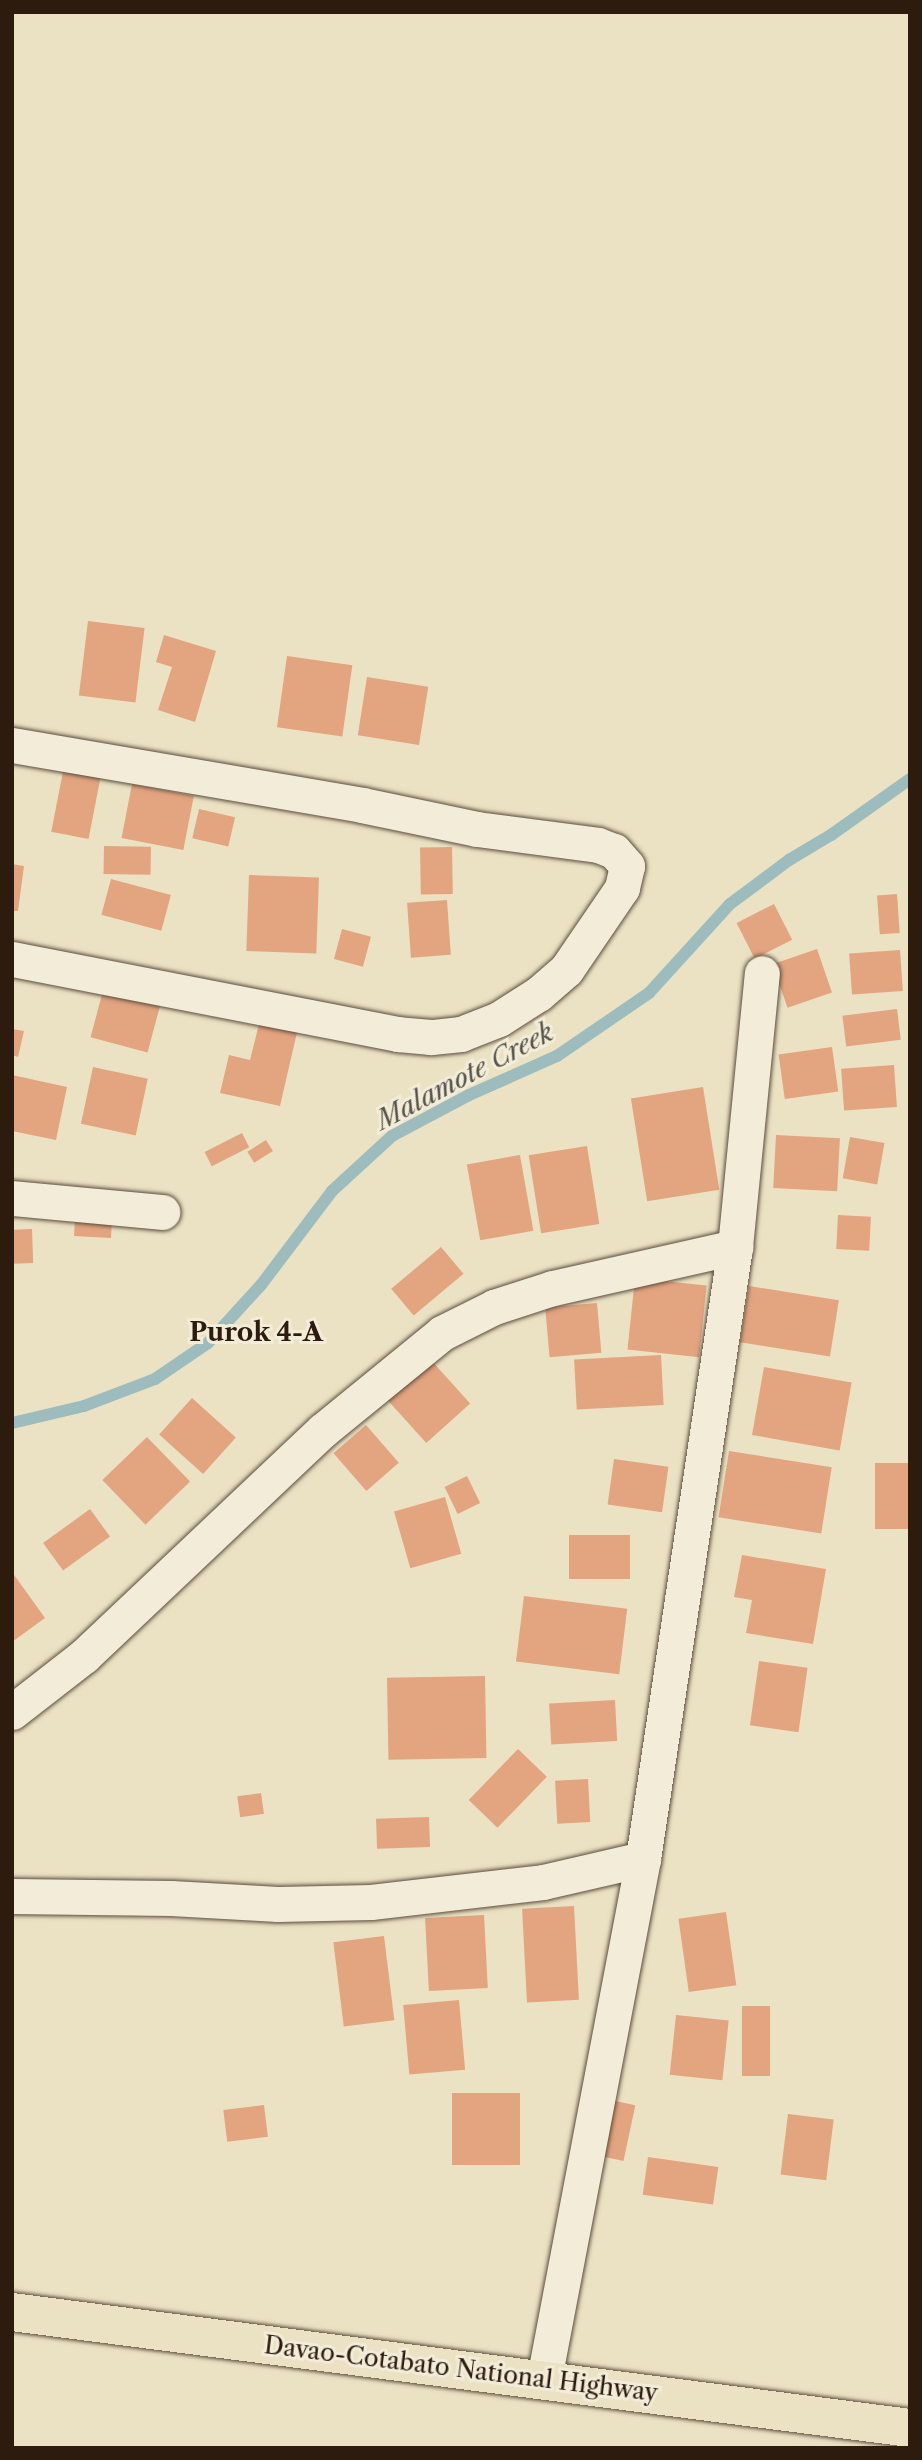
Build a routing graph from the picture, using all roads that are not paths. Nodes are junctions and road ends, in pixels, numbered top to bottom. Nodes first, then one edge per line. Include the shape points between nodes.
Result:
1 (12, 745) edge
2 (12, 959) edge
3 (762, 973) dead end
4 (12, 1198) edge
5 (162, 1212) dead end
6 (734, 1247) junction
7 (12, 1712) edge
8 (643, 1858) junction
9 (12, 1896) edge
10 (12, 2312) edge
11 (544, 2379) junction
12 (910, 2428) edge

1 - 2 street via 477,829 598,845 614,851 627,866 622,888 566,970 538,995 499,1019 461,1034 398,1034
3 - 6 street
4 - 5 street
6 - 7 street via 553,1288 494,1307 442,1333 322,1431 84,1656
6 - 8 street
8 - 9 street via 543,1882 370,1902
8 - 11 street
10 - 11 highway, Davao-Cotabato National Highway
11 - 12 highway, Davao-Cotabato National Highway

